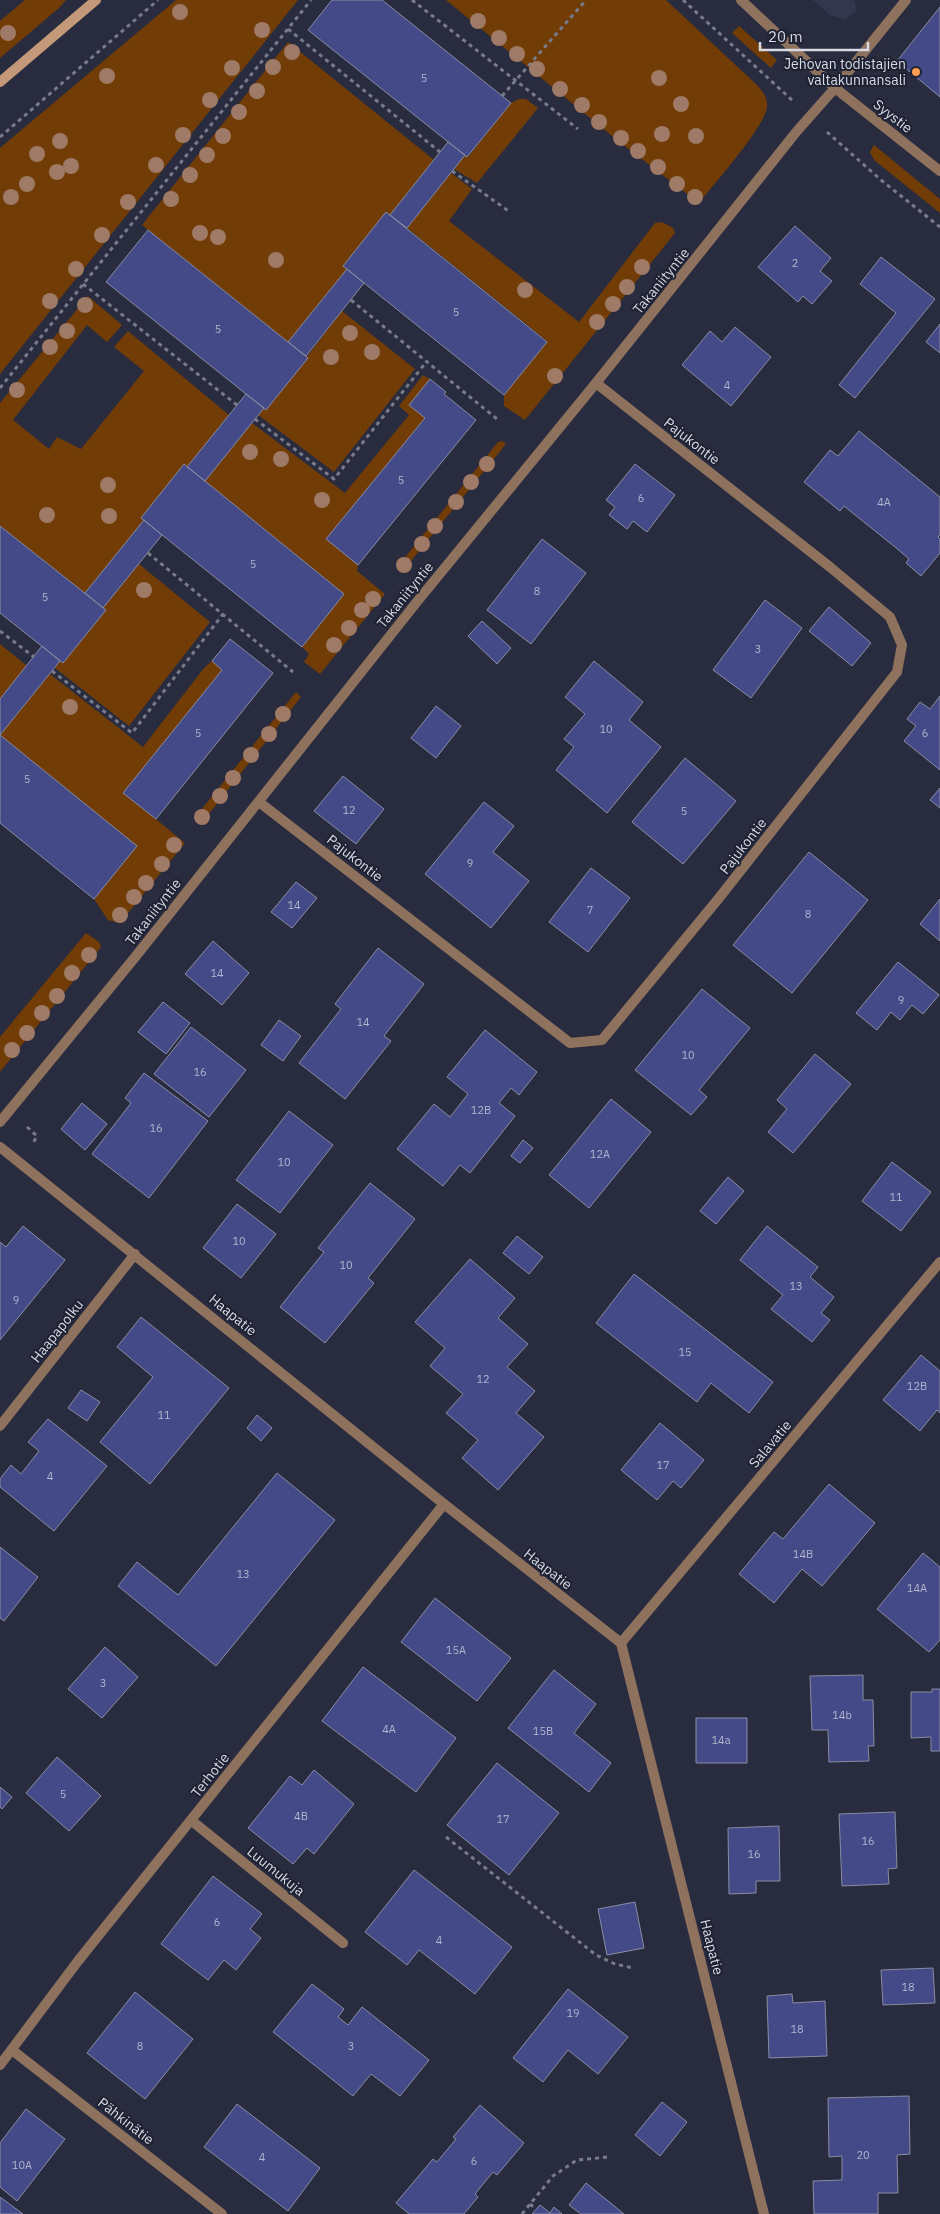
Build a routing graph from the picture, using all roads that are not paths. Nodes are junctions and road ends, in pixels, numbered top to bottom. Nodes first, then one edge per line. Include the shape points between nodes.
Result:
1 (96, 0) edge
2 (741, 0) edge
3 (906, 0) edge
4 (0, 82) edge
5 (835, 88) junction
6 (940, 171) edge
7 (596, 383) junction
8 (259, 802) junction
9 (0, 1122) edge
10 (0, 1147) edge
11 (136, 1254) junction
12 (940, 1262) edge
13 (0, 1426) edge
14 (444, 1504) junction
15 (621, 1643) junction
16 (192, 1821) junction
17 (343, 1943) dead end
18 (12, 2050) junction
19 (0, 2065) edge
20 (222, 2214) edge
21 (764, 2214) edge

1 - 4 main road
2 - 5 street, Syystie
3 - 5 street, Takaniityntie
5 - 6 street, Syystie
5 - 7 street, Takaniityntie
7 - 8 street, Takaniityntie
7 - 8 street, Pajukontie via 890,617 902,645 897,672 719,898 602,1040 570,1043
8 - 9 street, Takaniityntie
10 - 11 street, Haapatie
11 - 13 street, Haapapolku
11 - 14 street, Haapatie
12 - 15 street, Salavatie
14 - 15 street, Haapatie
14 - 16 street, Terhotie
15 - 21 street, Haapatie
16 - 17 street, Luumukuja
16 - 18 street, Terhotie via 78,1961
18 - 19 street, Terhotie
18 - 20 street, Pähkinätie

